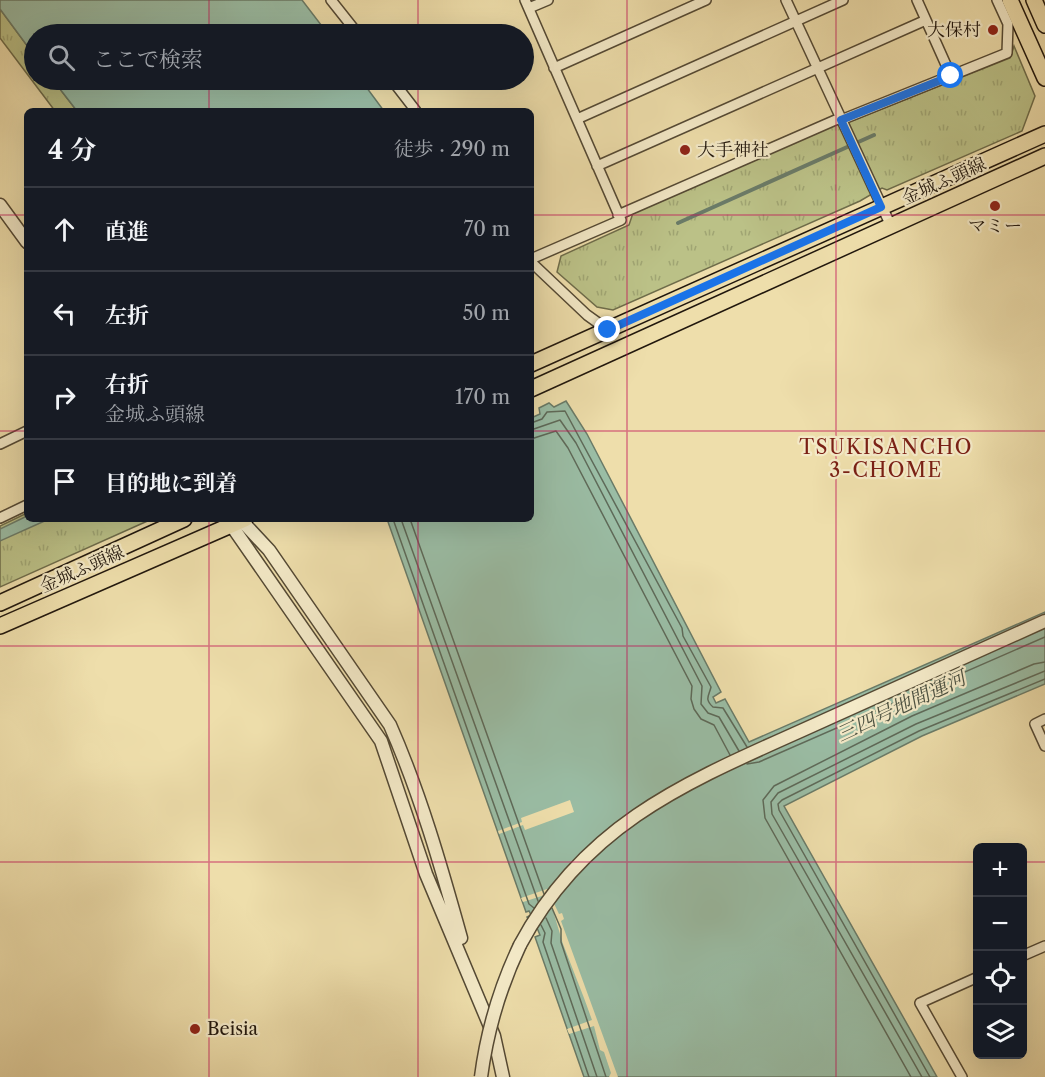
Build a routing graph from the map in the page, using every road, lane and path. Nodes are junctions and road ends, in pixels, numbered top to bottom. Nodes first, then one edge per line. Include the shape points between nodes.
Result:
1 (331, 0) edge
2 (548, 0) edge
3 (706, 0) edge
4 (786, 0) edge
5 (843, 0) edge
6 (917, 0) edge
7 (997, 0) edge
8 (1010, 0) edge
9 (1034, 0) edge
10 (527, 4) edge
11 (926, 20) junction
12 (796, 21) junction
13 (350, 24) edge
14 (1045, 25) edge
15 (817, 67) junction
16 (554, 68) junction
17 (951, 76) junction
18 (1045, 78) edge
19 (400, 90) edge
20 (414, 108) edge
21 (577, 119) junction
22 (841, 119) junction
23 (1045, 134) edge
24 (1045, 156) edge
25 (597, 166) junction
26 (0, 206) edge
27 (881, 207) junction
28 (618, 215) junction
29 (891, 226) junction
30 (24, 238) edge
31 (534, 259) edge
32 (534, 263) edge
33 (608, 330) junction
34 (534, 363) edge
35 (534, 388) edge
36 (24, 432) edge
37 (0, 444) edge
38 (24, 506) edge
39 (0, 518) edge
40 (177, 522) edge
41 (235, 522) edge
42 (238, 522) edge
43 (0, 603) edge
44 (1045, 621) edge
45 (0, 626) edge
46 (1045, 719) edge
47 (1045, 746) edge
48 (1045, 946) edge
49 (1027, 954) edge
50 (973, 979) edge
51 (481, 1077) edge
52 (502, 1077) edge
53 (962, 1077) edge

1 - 13 street
2 - 10 street
3 - 16 street
4 - 12 street
5 - 12 street
6 - 11 street
7 - 17 street via 1008,24 1007,53
8 - 18 main road
9 - 14 main road
10 - 16 street
11 - 15 street
11 - 17 street
12 - 15 street
12 - 21 street
15 - 22 street
15 - 25 street
16 - 21 street
17 - 22 street
19 - 20 street
21 - 25 street
22 - 27 street
22 - 28 street
23 - 27 main road, 金城ふ頭線
24 - 29 main road, 金城ふ頭線
25 - 28 street
26 - 30 street
27 - 29 street
27 - 33 main road, 金城ふ頭線
28 - 31 street via 621,220
29 - 35 main road, 金城ふ頭線
32 - 33 street
33 - 34 main road, 金城ふ頭線
36 - 37 street
38 - 39 street
40 - 43 main road, 金城ふ頭線
41 - 45 main road, 金城ふ頭線
42 - 52 street via 269,550 390,725 442,871 471,977 494,1036
44 - 51 street, bridge via 708,774 662,797 610,833 560,884 530,926 496,1004
46 - 47 street via 1035,724
48 - 49 street
50 - 53 street via 920,1003

